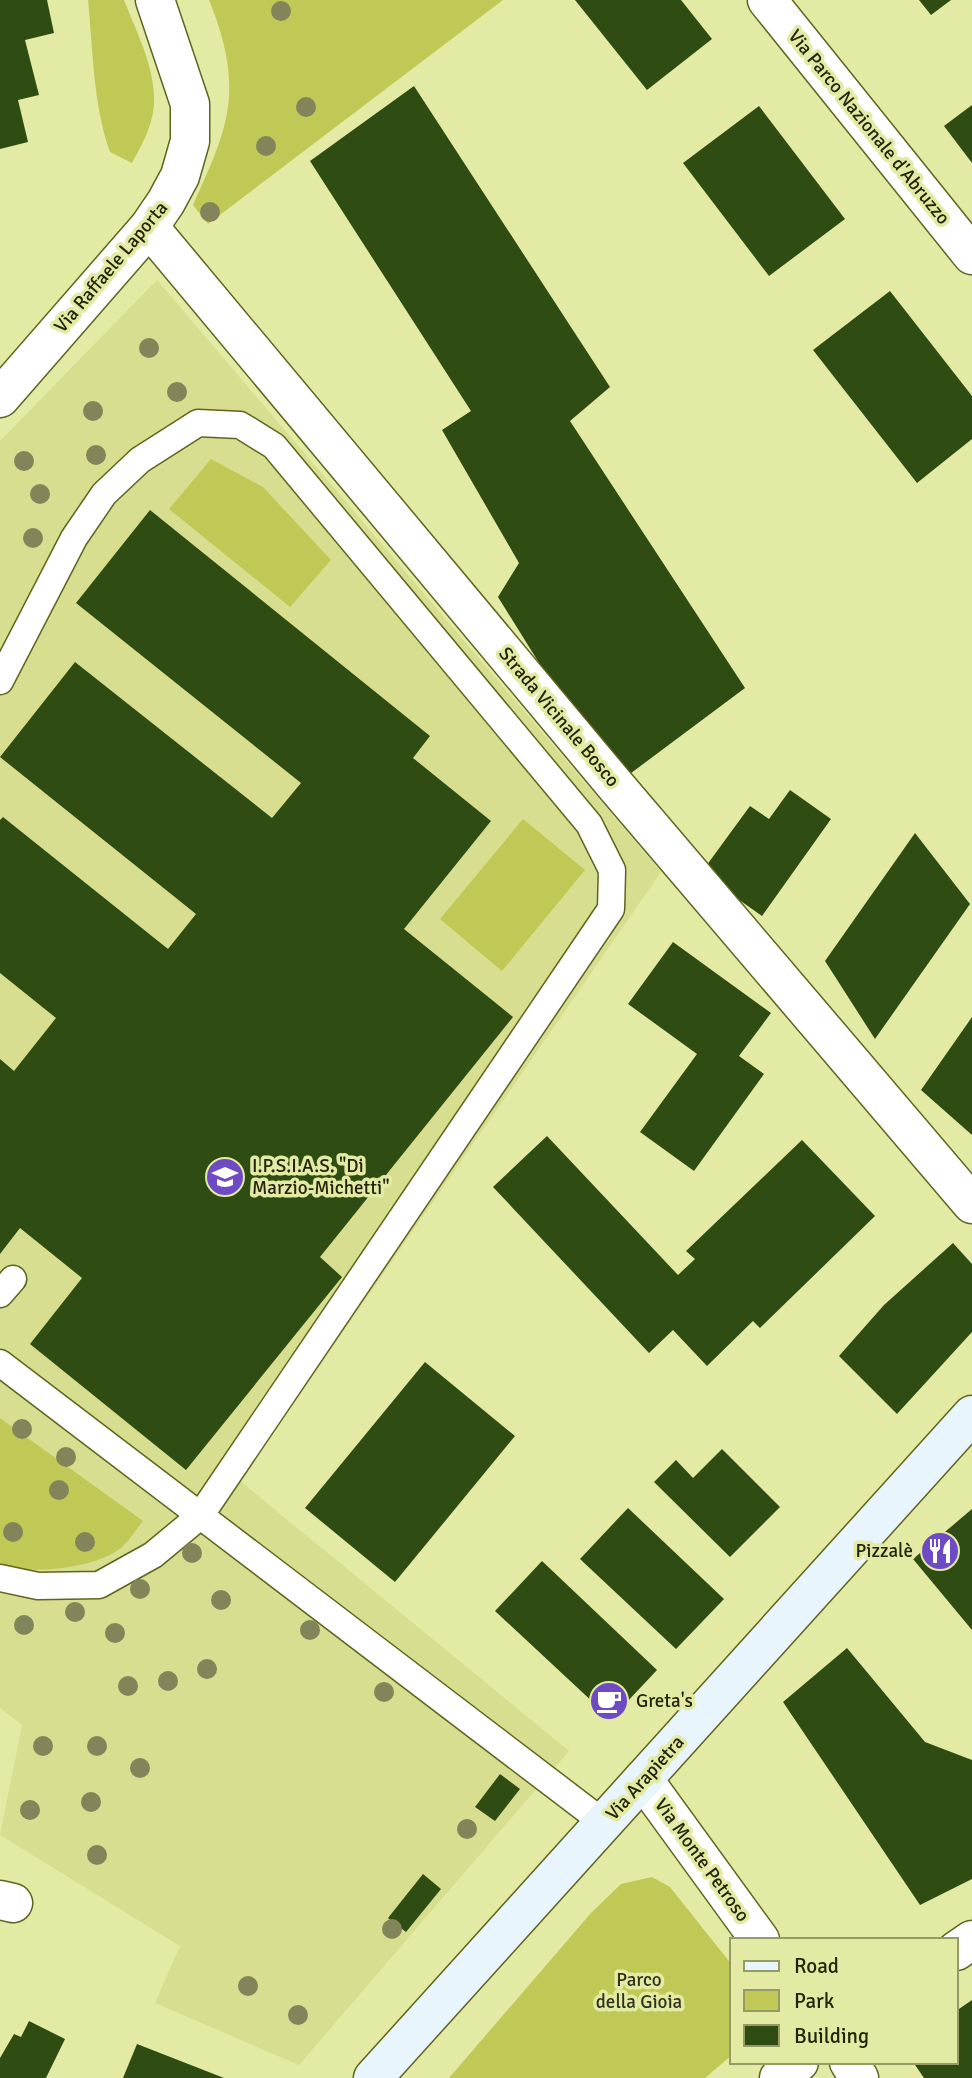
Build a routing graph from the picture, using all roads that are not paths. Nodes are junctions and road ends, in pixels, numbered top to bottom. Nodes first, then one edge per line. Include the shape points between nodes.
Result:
1 (155, 0) edge
2 (767, 0) edge
3 (149, 227) junction
4 (972, 255) edge
5 (0, 398) edge
6 (0, 681) edge
7 (972, 1204) edge
8 (0, 1363) edge
9 (972, 1415) edge
10 (200, 1516) junction
11 (0, 1578) edge
12 (643, 1779) junction
13 (604, 1823) junction
14 (759, 1938) edge
15 (796, 2064) edge
16 (373, 2078) edge
17 (779, 2078) edge

1 - 3 street, Via Raffaele Laporta via 190,104 190,141 180,176
2 - 4 street, Via Parco Nazionale d'Abruzzo
3 - 5 street, Via Raffaele Laporta
3 - 7 street, Strada Vicinale Bosco
6 - 10 lane via 74,538 104,494 140,460 198,423 240,425 274,446 589,824 612,870 611,909
8 - 10 lane
9 - 12 street, Via Arapietra
10 - 11 lane via 153,1555 99,1585 38,1586
10 - 13 lane
12 - 13 street, Via Arapietra
12 - 14 street, Via Monte Petroso
13 - 16 street, Via Arapietra
15 - 17 street

